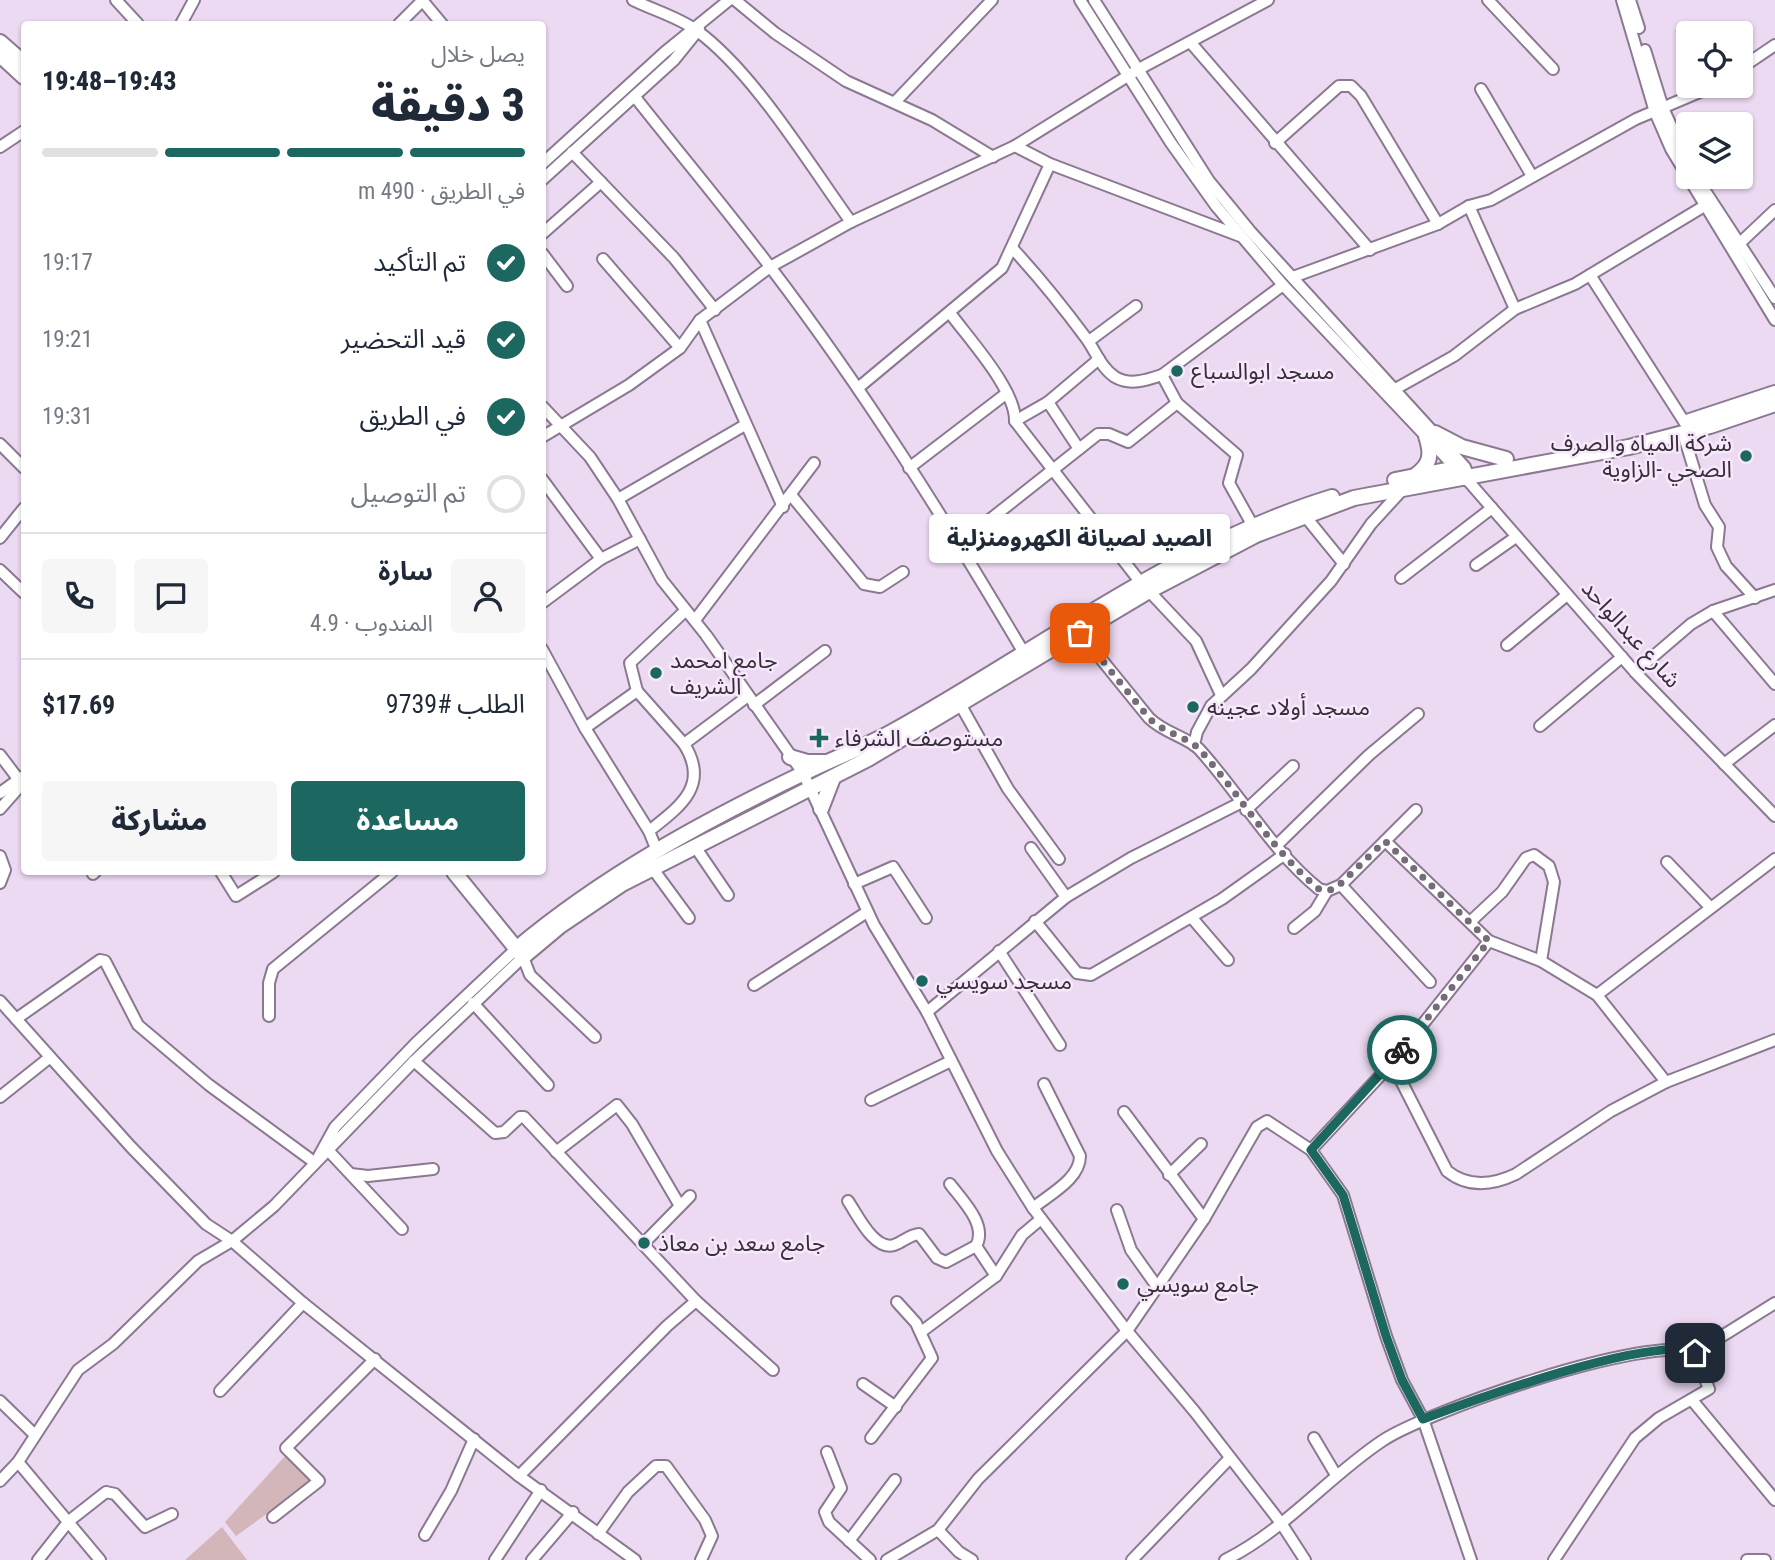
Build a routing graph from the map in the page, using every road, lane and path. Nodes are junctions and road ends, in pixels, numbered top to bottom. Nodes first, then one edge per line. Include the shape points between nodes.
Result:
1 (116, 0) edge
2 (194, 0) edge
3 (422, 0) edge
4 (633, 0) edge
5 (729, 0) edge
6 (736, 0) edge
7 (1080, 0) edge
8 (1094, 0) edge
9 (1268, 0) edge
10 (1488, 0) edge
11 (1622, 0) edge
12 (1630, 0) edge
13 (986, 1) edge
14 (135, 21) edge
15 (183, 21) edge
16 (402, 21) edge
17 (440, 21) edge
18 (695, 30) junction
19 (0, 42) edge
20 (1191, 43) junction
21 (1775, 45) edge
22 (0, 55) edge
23 (21, 60) edge
24 (1753, 60) edge
25 (1553, 69) dead end
26 (1134, 72) junction
27 (21, 74) edge
28 (1481, 89) dead end
29 (635, 97) junction
30 (1686, 98) edge
31 (895, 102) junction
32 (1659, 110) junction
33 (21, 133) edge
34 (1676, 141) edge
35 (1275, 144) junction
36 (1015, 146) junction
37 (0, 147) edge
38 (546, 149) edge
39 (572, 152) junction
40 (551, 155) junction
41 (993, 157) junction
42 (546, 160) edge
43 (1050, 164) junction
44 (546, 176) edge
45 (1532, 176) junction
46 (601, 182) junction
47 (1701, 189) edge
48 (1708, 204) junction
49 (1469, 206) junction
50 (1775, 210) edge
51 (851, 222) junction
52 (1438, 224) junction
53 (546, 230) edge
54 (1243, 237) junction
55 (1740, 243) junction
56 (1013, 249) junction
57 (1370, 250) junction
58 (546, 259) edge
59 (603, 259) dead end
60 (771, 267) junction
61 (1590, 275) junction
62 (1293, 277) junction
63 (1283, 285) junction
64 (567, 286) dead end
65 (1775, 298) edge
66 (1136, 306) dead end
67 (1515, 309) junction
68 (715, 310) junction
69 (950, 313) junction
70 (700, 320) junction
71 (1775, 320) edge
72 (1089, 341) junction
73 (680, 348) junction
74 (1099, 359) junction
75 (1162, 375) junction
76 (858, 388) junction
77 (1392, 392) junction
78 (1007, 393) junction
79 (1775, 393) edge
80 (1048, 402) junction
81 (1177, 403) junction
82 (1775, 404) edge
83 (546, 410) edge
84 (1015, 421) junction
85 (561, 425) junction
86 (745, 425) junction
87 (1684, 428) junction
88 (546, 434) edge
89 (1430, 435) junction
90 (0, 444) edge
91 (1079, 449) junction
92 (1506, 459) junction
93 (814, 463) dead end
94 (21, 465) edge
95 (909, 468) junction
96 (1051, 470) junction
97 (1464, 474) junction
98 (1416, 475) junction
99 (546, 484) edge
100 (1404, 488) junction
101 (791, 495) junction
102 (618, 499) junction
103 (783, 507) junction
104 (1492, 508) junction
105 (21, 513) edge
106 (1305, 516) junction
107 (1253, 526) junction
108 (1516, 537) junction
109 (0, 538) edge
110 (640, 539) junction
111 (959, 544) junction
112 (601, 559) junction
113 (1344, 564) junction
114 (1476, 565) dead end
115 (0, 570) edge
116 (903, 572) dead end
117 (1401, 578) dead end
118 (1145, 587) junction
119 (21, 590) edge
120 (1775, 590) edge
121 (1567, 596) junction
122 (1755, 598) junction
123 (546, 600) edge
124 (685, 611) junction
125 (1713, 611) junction
126 (695, 620) junction
127 (1080, 633) junction
128 (1507, 645) dead end
129 (825, 651) dead end
130 (1024, 653) junction
131 (546, 656) edge
132 (1622, 657) junction
133 (1635, 672) junction
134 (1775, 684) edge
135 (637, 691) junction
136 (1221, 695) junction
137 (751, 700) junction
138 (960, 704) junction
139 (1418, 714) dead end
140 (1775, 725) edge
141 (1540, 726) dead end
142 (585, 728) junction
143 (684, 744) junction
144 (1194, 745) junction
145 (0, 755) edge
146 (790, 758) junction
147 (829, 761) junction
148 (1724, 764) junction
149 (1293, 766) dead end
150 (803, 774) junction
151 (21, 776) edge
152 (834, 776) junction
153 (21, 778) edge
154 (21, 785) edge
155 (811, 788) junction
156 (0, 793) edge
157 (1243, 806) junction
158 (0, 809) edge
159 (821, 809) junction
160 (1416, 810) dead end
161 (1775, 816) edge
162 (649, 831) junction
163 (1385, 841) junction
164 (696, 848) junction
165 (1031, 848) dead end
166 (1281, 850) junction
167 (657, 851) junction
168 (0, 856) edge
169 (1059, 859) dead end
170 (1775, 859) edge
171 (1667, 862) dead end
172 (653, 869) junction
173 (224, 875) edge
174 (269, 875) edge
175 (389, 875) edge
176 (457, 875) edge
177 (466, 875) edge
178 (0, 883) edge
179 (855, 884) junction
180 (1340, 885) junction
181 (1327, 891) junction
182 (728, 895) dead end
183 (1066, 897) junction
184 (1710, 907) junction
185 (867, 912) junction
186 (689, 918) dead end
187 (926, 918) dead end
188 (1192, 918) junction
189 (1035, 921) junction
190 (1470, 922) junction
191 (1294, 928) dead end
192 (1489, 941) junction
193 (524, 949) junction
194 (999, 951) junction
195 (1228, 960) dead end
196 (1541, 961) junction
197 (1430, 982) dead end
198 (754, 985) dead end
199 (1597, 995) junction
200 (0, 1000) edge
201 (473, 1003) junction
202 (928, 1012) junction
203 (269, 1016) dead end
204 (16, 1019) junction
205 (596, 1037) dead end
206 (1775, 1040) edge
207 (1060, 1045) dead end
208 (49, 1058) junction
209 (414, 1061) junction
210 (951, 1061) junction
211 (1392, 1063) junction
212 (1665, 1082) junction
213 (1044, 1084) dead end
214 (548, 1085) dead end
215 (0, 1097) edge
216 (871, 1100) dead end
217 (1124, 1112) dead end
218 (1201, 1144) dead end
219 (325, 1148) junction
220 (1311, 1150) junction
221 (556, 1152) junction
222 (316, 1161) junction
223 (433, 1169) dead end
224 (351, 1174) junction
225 (1169, 1175) junction
226 (950, 1184) dead end
227 (690, 1196) dead end
228 (848, 1201) dead end
229 (680, 1206) junction
230 (1033, 1208) junction
231 (1117, 1210) dead end
232 (1041, 1219) junction
233 (1204, 1219) junction
234 (402, 1229) dead end
235 (232, 1241) junction
236 (644, 1243) junction
237 (976, 1246) junction
238 (996, 1276) junction
239 (1158, 1289) junction
240 (696, 1301) junction
241 (303, 1303) junction
242 (897, 1303) dead end
243 (1775, 1303) edge
244 (1127, 1331) junction
245 (921, 1332) junction
246 (1695, 1353) junction
247 (375, 1359) junction
248 (773, 1370) dead end
249 (863, 1384) dead end
250 (220, 1391) dead end
251 (1692, 1399) junction
252 (0, 1401) edge
253 (896, 1407) junction
254 (1423, 1419) junction
255 (34, 1434) junction
256 (871, 1438) dead end
257 (1314, 1438) dead end
258 (474, 1439) junction
259 (827, 1452) dead end
260 (1230, 1458) junction
261 (18, 1462) junction
262 (1336, 1475) junction
263 (519, 1476) junction
264 (0, 1480) edge
265 (895, 1480) dead end
266 (541, 1490) junction
267 (1775, 1500) edge
268 (573, 1512) junction
269 (172, 1514) dead end
270 (273, 1517) dead end
271 (69, 1521) junction
272 (1281, 1523) junction
273 (937, 1530) junction
274 (598, 1534) junction
275 (425, 1535) dead end
276 (849, 1541) junction
277 (38, 1560) edge
278 (100, 1560) edge
279 (495, 1560) edge
280 (532, 1560) edge
281 (635, 1560) edge
282 (701, 1560) edge
283 (870, 1560) edge
284 (887, 1560) edge
285 (972, 1560) edge
286 (1132, 1560) edge
287 (1225, 1560) edge
288 (1306, 1560) edge
289 (1471, 1560) edge
290 (1554, 1560) edge
291 (1747, 1560) edge
292 (1765, 1560) edge

1 - 14 street
2 - 15 street
3 - 16 street
3 - 17 street
4 - 18 street
5 - 18 street
6 - 31 street via 846,81
7 - 26 street
8 - 26 street
9 - 20 street
10 - 25 street
11 - 32 street
12 - 32 street
13 - 31 street
18 - 29 street
18 - 40 street
18 - 51 street via 741,74
19 - 23 main road
20 - 26 street
20 - 35 street
21 - 24 street
22 - 27 main road
26 - 36 street
26 - 54 street via 1193,174
26 - 62 street via 1209,181
28 - 45 street
29 - 39 street
29 - 60 street
30 - 32 street
31 - 41 street
32 - 34 street
32 - 45 street
32 - 48 street via 1671,149
33 - 37 street
35 - 52 street via 1339,86 1351,86
35 - 57 street
36 - 41 street
36 - 43 street
38 - 40 street
39 - 44 street
39 - 46 street
40 - 42 street
41 - 51 street
43 - 54 street
43 - 56 street
45 - 49 street via 1491,200
46 - 53 street
46 - 68 street via 674,258
47 - 48 street
48 - 55 street
48 - 61 street
48 - 71 street
49 - 52 street
49 - 67 street
50 - 55 street
51 - 60 street
52 - 57 street
54 - 63 street
55 - 65 street
56 - 69 street via 998,272
56 - 72 street
57 - 62 street
58 - 64 street
59 - 73 street
60 - 68 street
60 - 76 street
61 - 67 street
61 - 87 street
62 - 77 street
63 - 75 street
63 - 77 street
66 - 72 street
67 - 77 street via 1454,356
68 - 70 street
69 - 76 street
69 - 78 street
70 - 73 street
70 - 86 street
72 - 74 street
73 - 85 street
74 - 75 street via 1125,381 1142,382
74 - 80 street
75 - 81 street
76 - 95 street
77 - 89 street, شارع عبدالواحد
78 - 84 street
78 - 95 street
79 - 87 main road
80 - 84 street
80 - 91 street
81 - 91 street via 1128,442 1101,433
81 - 107 street via 1237,455 1229,483
82 - 87 main road
83 - 85 street
84 - 96 street
85 - 88 street
85 - 102 street
86 - 102 street
86 - 103 street
87 - 92 main road
87 - 97 main road via 1629,447
87 - 122 street via 1705,505 1718,527 1717,547 1726,566
89 - 92 main road
89 - 97 street, شارع عبدالواحد
89 - 98 main road via 1429,463
90 - 94 street
91 - 96 street
92 - 97 main road
93 - 101 street
95 - 111 street
96 - 111 street
96 - 118 street
97 - 98 main road
97 - 100 main road
97 - 104 street, شارع عبدالواحد
98 - 107 main road via 1305,505
99 - 112 street
100 - 106 main road via 1354,498
100 - 113 street via 1371,524
101 - 103 street
101 - 116 street via 864,584 880,587
102 - 110 street
103 - 126 street
104 - 108 street, شارع عبدالواحد
104 - 117 street
105 - 109 street
106 - 113 street
106 - 118 main road
107 - 118 main road
108 - 114 street
108 - 121 street, شارع عبدالواحد
110 - 112 street
110 - 124 street
111 - 130 street
112 - 123 street
113 - 136 street via 1251,669
115 - 119 street
118 - 127 main road
118 - 130 main road
118 - 136 street via 1196,641
120 - 122 street
121 - 128 street
121 - 132 street, شارع عبدالواحد
122 - 125 street
124 - 126 street
124 - 135 street via 630,663
125 - 133 street via 1690,624
125 - 134 street
126 - 137 street
127 - 138 main road
127 - 144 street via 1149,718 1170,735
129 - 137 street
130 - 147 main road via 889,733
131 - 142 street
132 - 133 street, شارع عبدالواحد
132 - 141 street
133 - 148 street, شارع عبدالواحد
135 - 142 street
135 - 143 street
136 - 144 street via 1203,719
137 - 143 street
137 - 146 street
138 - 152 main road
138 - 169 street via 1008,789
139 - 166 street via 1368,755
140 - 148 street
142 - 162 street
143 - 162 street via 696,766 695,781 670,815
144 - 157 street
145 - 151 street
146 - 147 main road
146 - 150 street
147 - 150 main road
148 - 161 street, شارع عبدالواحد
149 - 157 street
150 - 155 street
150 - 167 main road
152 - 155 main road
152 - 159 main road
153 - 156 street
154 - 158 street
155 - 159 street
155 - 164 main road
157 - 166 street
157 - 183 street via 1130,858
159 - 179 street
160 - 163 street
162 - 167 street
163 - 180 street
163 - 190 street
164 - 172 main road
164 - 182 street
165 - 183 street
166 - 181 street via 1315,886
166 - 188 street
167 - 193 main road via 583,896
168 - 178 street via 5,870
170 - 184 street
171 - 184 street
172 - 186 street
172 - 193 main road via 596,900
173 - 174 street via 236,896
175 - 203 street via 273,970
176 - 193 main road
177 - 193 main road
179 - 185 street
179 - 187 street via 893,867
180 - 181 street
180 - 197 street
181 - 191 street via 1315,911
183 - 189 street
184 - 199 street
185 - 198 street
185 - 202 street
188 - 189 street via 1086,976 1077,972
188 - 195 street
189 - 194 street
190 - 192 street
190 - 196 street via 1502,892 1526,858 1534,855 1549,866 1554,882
192 - 196 street
192 - 211 street
193 - 201 street
193 - 205 street via 530,975
193 - 219 street via 416,1043 335,1127
194 - 202 street
194 - 207 street
196 - 199 street
199 - 212 street
200 - 204 street
201 - 209 street
201 - 214 street
202 - 210 street
204 - 208 street
204 - 222 street via 100,960 105,961 138,1025 209,1085
206 - 212 street
208 - 215 street
208 - 235 street via 178,1198
209 - 219 street
209 - 221 street via 495,1133 504,1132 522,1116
210 - 216 street
210 - 230 street via 997,1152
211 - 212 street via 1447,1171 1479,1184 1500,1182 1516,1174 1611,1111
211 - 220 street
213 - 230 street via 1080,1163 1072,1176
217 - 225 street
218 - 225 street
219 - 222 street
219 - 224 street
220 - 233 street via 1267,1121 1259,1124
220 - 254 street via 1343,1195 1386,1336
221 - 229 street via 617,1105
221 - 236 street
222 - 235 street via 274,1206
223 - 224 street
224 - 234 street
225 - 233 street
226 - 237 street via 980,1230
227 - 229 street
228 - 237 street via 875,1240 885,1246 919,1234 937,1258 946,1262
229 - 236 street
230 - 232 street
231 - 239 street via 1131,1250
232 - 238 street via 1022,1235
232 - 244 street
233 - 239 street
235 - 241 street
235 - 255 street via 198,1261 113,1344 78,1370
236 - 240 street
237 - 238 street
238 - 245 street
239 - 244 street
240 - 248 street
240 - 263 street
241 - 247 street
241 - 250 street
242 - 245 street
243 - 246 street
244 - 260 street
244 - 273 street via 978,1479
245 - 253 street via 931,1361
246 - 251 street via 1709,1388
246 - 254 street via 1676,1348 1583,1365
247 - 258 street
247 - 270 street via 286,1448 319,1481
249 - 253 street
251 - 267 street
251 - 290 street via 1635,1438
252 - 255 street
253 - 256 street
254 - 262 street via 1384,1439
254 - 289 street
255 - 261 street
257 - 262 street
258 - 263 street
258 - 275 street
259 - 276 street via 841,1488 825,1512
260 - 272 street
260 - 286 street
261 - 264 street
261 - 271 street
262 - 272 street
263 - 266 street
265 - 276 street
266 - 268 street
266 - 279 street
268 - 274 street
268 - 280 street
269 - 271 street via 145,1527 109,1492
271 - 277 street
271 - 278 street
272 - 287 street
272 - 288 street
273 - 284 street
273 - 285 street
274 - 281 street
274 - 282 street via 628,1492 656,1466 666,1466 712,1536
276 - 283 street
291 - 292 street

